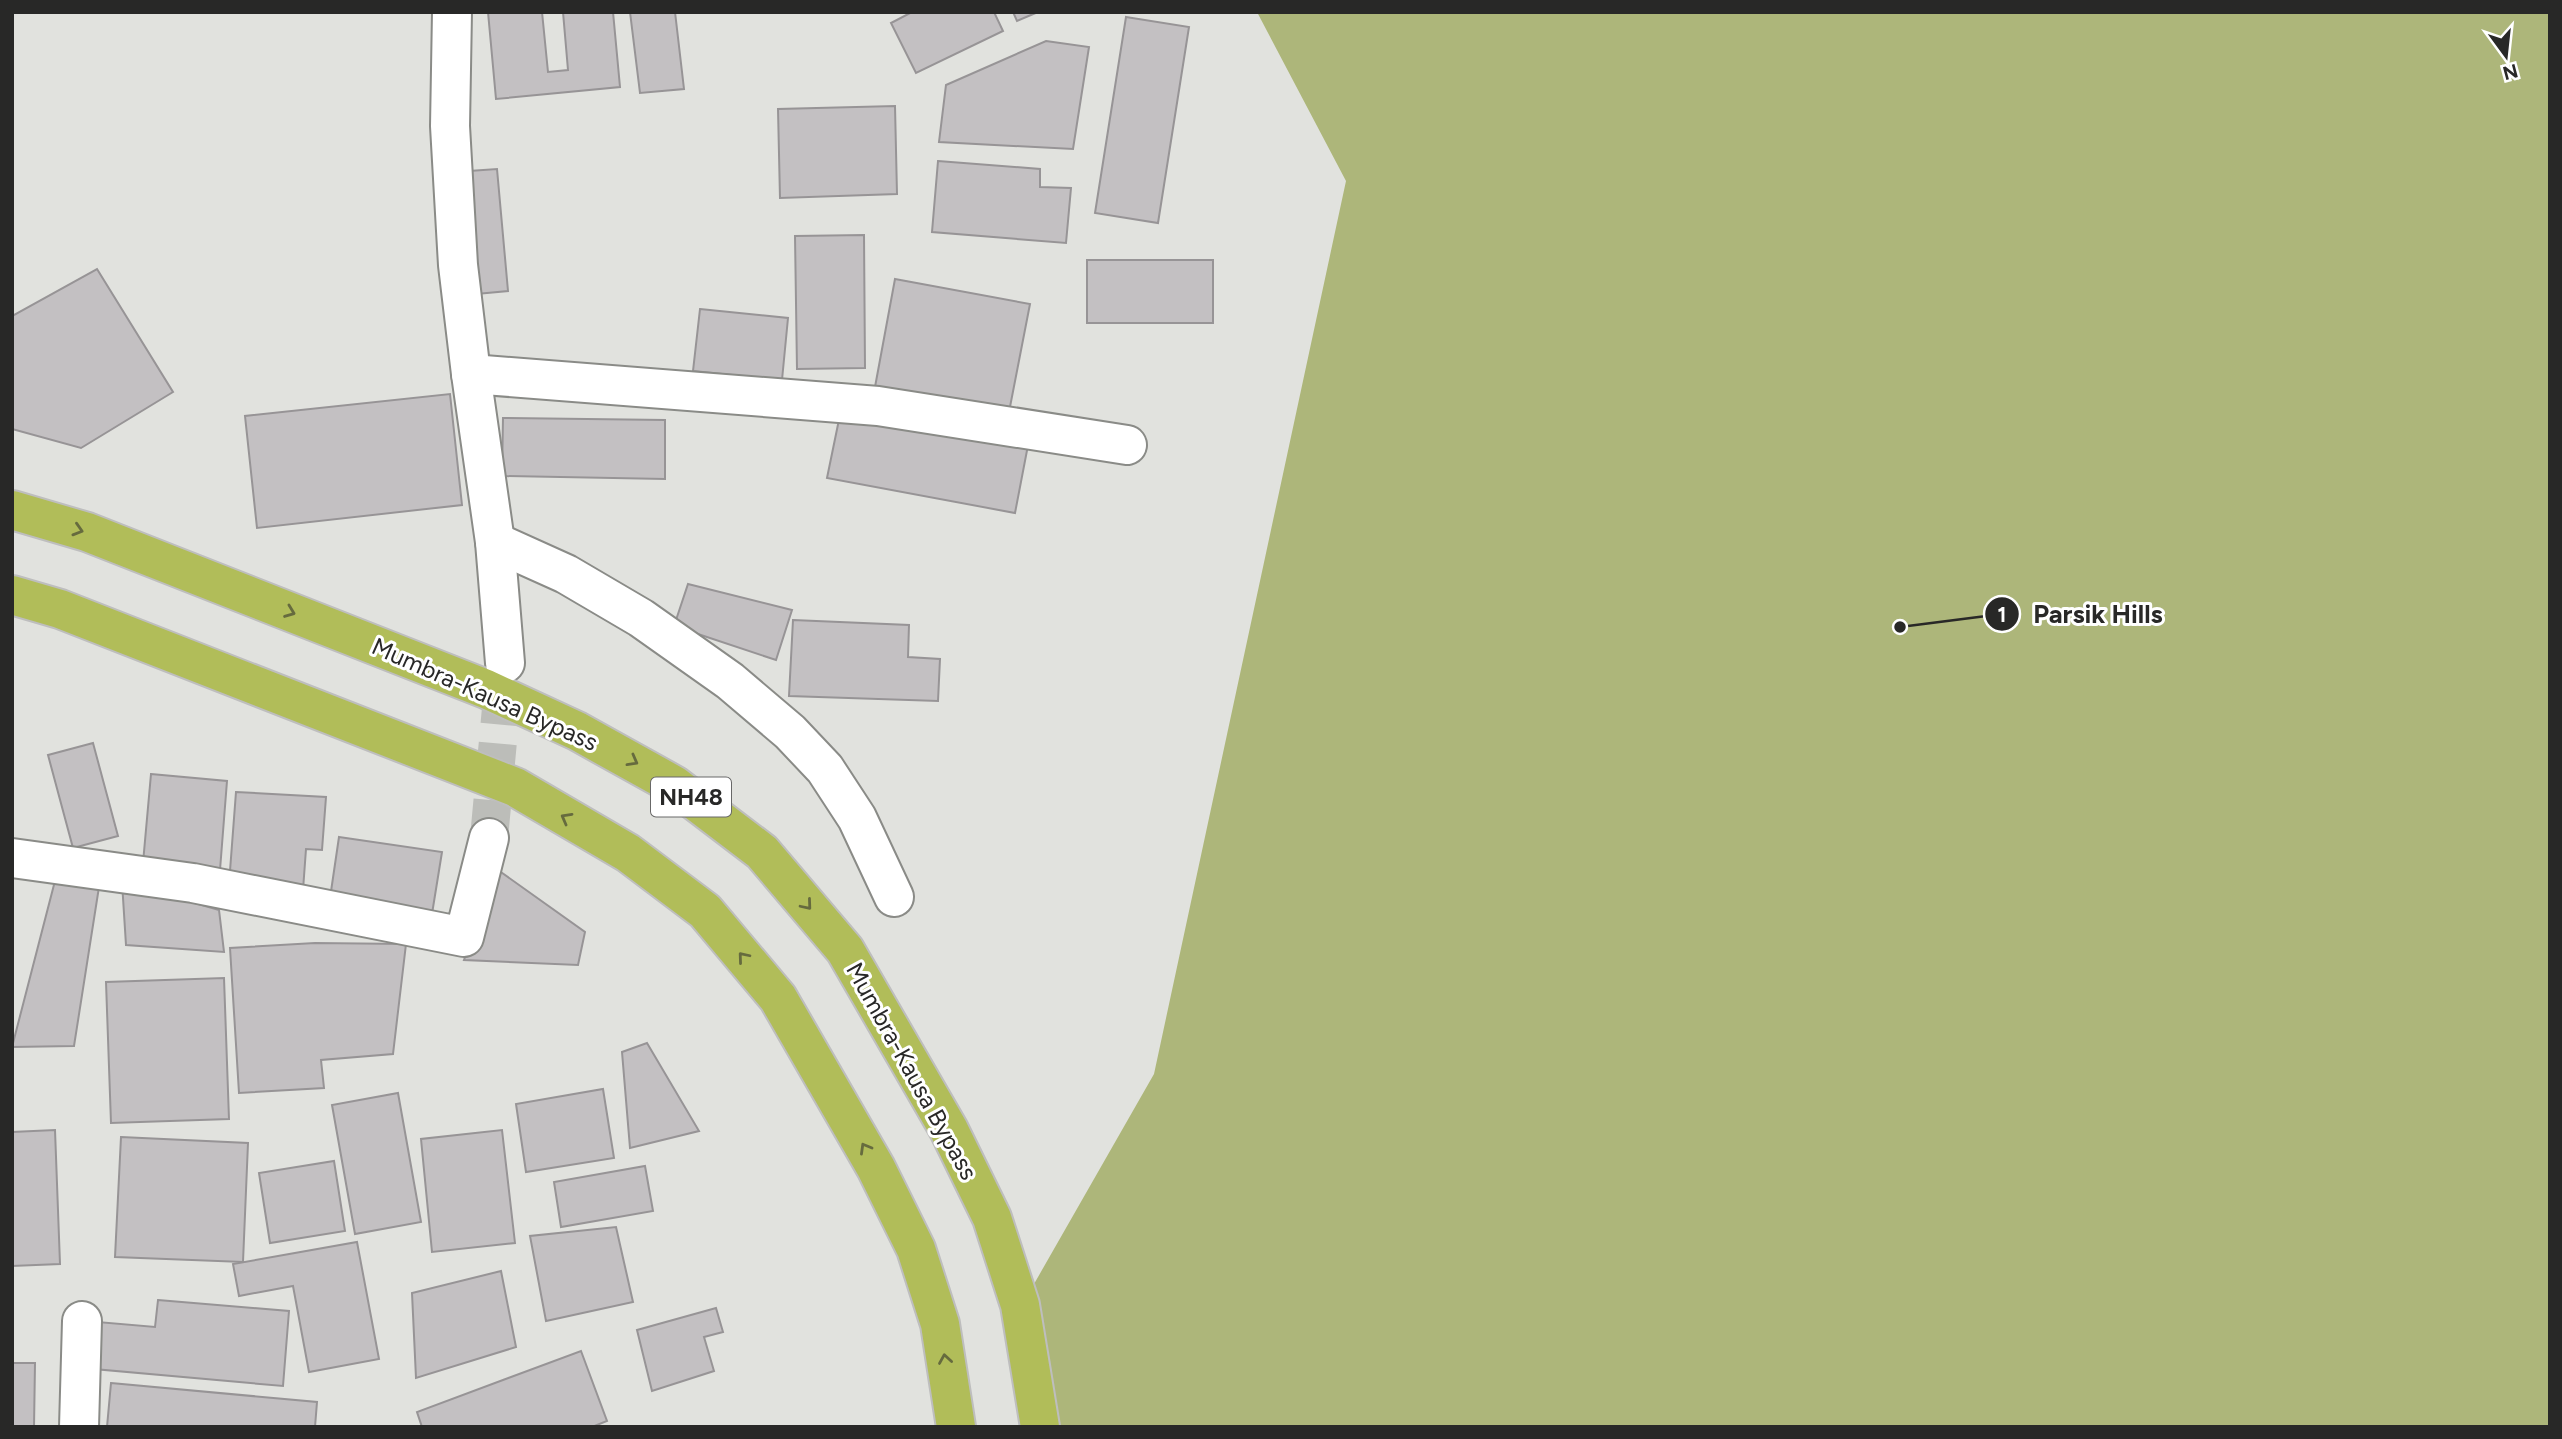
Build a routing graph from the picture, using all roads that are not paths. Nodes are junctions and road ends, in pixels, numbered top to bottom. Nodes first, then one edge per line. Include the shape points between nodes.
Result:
1 (452, 12) edge
2 (471, 374) junction
3 (1127, 445) dead end
4 (12, 510) edge
5 (495, 542) junction
6 (12, 595) edge
7 (505, 663) tunnel mouth
8 (489, 838) tunnel mouth
9 (12, 858) edge
10 (894, 897) dead end
11 (82, 1321) dead end
12 (79, 1427) edge
13 (956, 1427) edge
14 (1040, 1427) edge

1 - 2 street via 450,108 458,265
2 - 3 street via 878,405
2 - 5 street
4 -> 14 highway, Mumbra-Kausa Bypass / NH48 via 87,532 486,689 577,731 674,785 762,852 845,950 948,1130 992,1218 1020,1305
5 - 7 street
5 - 10 street via 566,574 641,618 730,681 790,732 825,769 857,818
13 -> 6 highway via 940,1324 916,1249 778,998 705,911 628,853 515,787 60,609
8 - 9 street via 464,937 194,883
11 - 12 street

